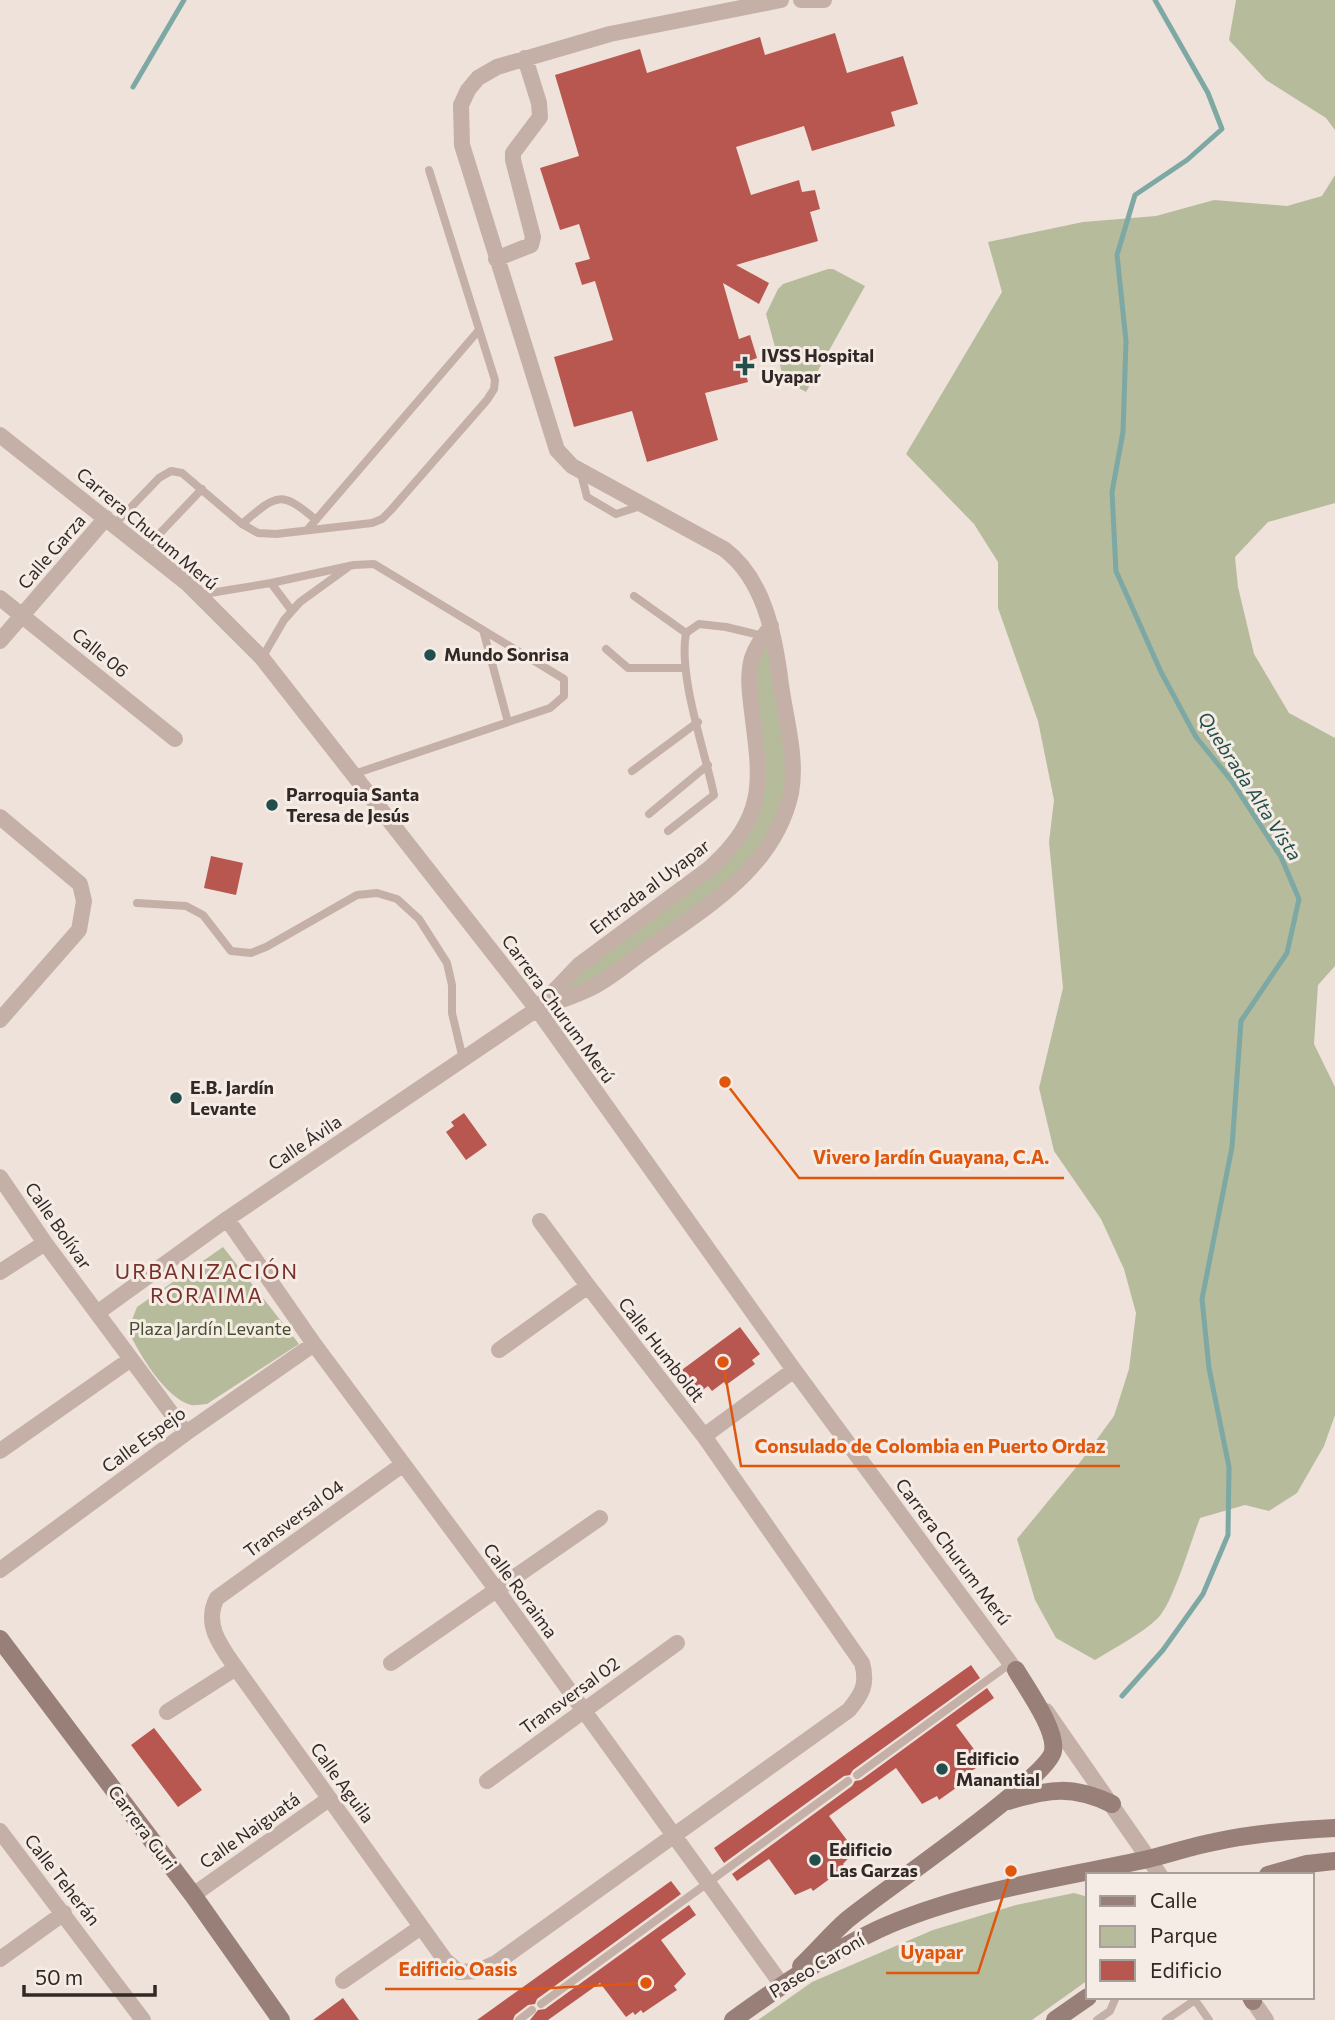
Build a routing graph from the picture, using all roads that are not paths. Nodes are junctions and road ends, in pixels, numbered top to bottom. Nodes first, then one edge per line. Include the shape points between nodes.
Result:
1 (781, 0) edge
2 (802, 0) edge
3 (824, 0) edge
4 (525, 58) junction
5 (429, 170) dead end
6 (496, 259) junction
7 (479, 330) junction
8 (0, 435) edge
9 (202, 489) junction
10 (316, 520) junction
11 (110, 522) junction
12 (242, 524) junction
13 (307, 530) junction
14 (144, 550) junction
15 (349, 566) junction
16 (271, 583) junction
17 (198, 595) junction
18 (634, 596) dead end
19 (0, 598) edge
20 (292, 611) junction
21 (23, 615) junction
22 (483, 630) junction
23 (767, 631) junction
24 (686, 633) junction
25 (0, 642) edge
26 (606, 649) dead end
27 (262, 658) junction
28 (685, 668) junction
29 (508, 722) junction
30 (698, 722) junction
31 (175, 739) dead end
32 (708, 765) junction
33 (632, 771) dead end
34 (354, 774) junction
35 (649, 814) dead end
36 (0, 817) edge
37 (668, 831) dead end
38 (137, 903) dead end
39 (537, 1009) junction
40 (0, 1020) edge
41 (463, 1059) junction
42 (0, 1177) edge
43 (228, 1219) junction
44 (540, 1221) dead end
45 (45, 1243) junction
46 (0, 1272) edge
47 (588, 1286) junction
48 (97, 1313) junction
49 (314, 1344) junction
50 (499, 1350) dead end
51 (131, 1359) junction
52 (794, 1370) junction
53 (186, 1433) junction
54 (704, 1436) junction
55 (0, 1451) edge
56 (402, 1465) junction
57 (600, 1518) dead end
58 (0, 1570) edge
59 (496, 1589) junction
60 (211, 1608) joint
61 (0, 1639) edge
62 (677, 1643) dead end
63 (391, 1663) dead end
64 (1014, 1666) junction
65 (236, 1668) junction
66 (583, 1710) junction
67 (167, 1712) dead end
68 (857, 1775) dead end
69 (487, 1781) dead end
70 (848, 1781) dead end
71 (330, 1799) junction
72 (1002, 1803) junction
73 (1112, 1804) junction
74 (1335, 1828) edge
75 (0, 1831) edge
76 (673, 1836) junction
77 (1149, 1859) junction
78 (1335, 1861) edge
79 (1159, 1873) edge
80 (1276, 1873) edge
81 (1041, 1881) junction
82 (707, 1883) junction
83 (1086, 1884) edge
84 (193, 1895) junction
85 (64, 1913) junction
86 (421, 1927) junction
87 (0, 1959) edge
88 (343, 1981) dead end
89 (782, 1985) junction
90 (1115, 1999) edge
91 (1251, 1999) edge
92 (1082, 2001) edge
93 (541, 2004) dead end
94 (532, 2010) dead end
95 (143, 2020) edge
96 (281, 2020) edge
97 (519, 2020) edge
98 (733, 2020) edge
99 (1055, 2020) edge
100 (1097, 2020) edge
101 (1166, 2020) edge
102 (1209, 2020) edge
103 (1266, 2020) edge

1 - 4 street via 610,34
2 - 3 street
4 - 6 street via 540,117 513,153 513,160 533,237 525,249
4 - 6 street via 478,78 461,105 462,145
5 - 7 lane
6 - 23 street via 556,450 572,466 736,558 754,584
7 - 10 lane
7 - 13 lane via 495,380 487,400 382,519
8 - 11 street, Carrera Churum Merú
9 - 11 lane via 183,473 171,471
9 - 12 lane
9 - 14 lane
10 - 12 lane via 295,502 282,498 267,502
10 - 13 lane
11 - 14 street, Carrera Churum Merú
11 - 21 street, Calle Garza
12 - 13 lane via 258,533
14 - 17 street, Carrera Churum Merú
15 - 16 lane
15 - 20 lane
15 - 22 lane via 374,564
16 - 17 lane
16 - 20 lane
17 - 27 street, Carrera Churum Merú
18 - 24 lane
19 - 21 street, Calle 06
20 - 27 lane
21 - 25 street, Calle Garza
21 - 31 street, Calle 06
22 - 29 lane
22 - 29 lane via 564,679 564,695 551,708
23 - 24 lane via 699,624
23 - 39 street, Entrada al Uyapar via 751,661 749,685 758,761 757,800 738,838 710,868 579,965
23 - 39 street via 793,773 787,807 772,841 740,881 697,913 592,988
24 - 28 lane
26 - 28 lane via 628,668
27 - 34 street, Carrera Churum Merú
28 - 30 lane
29 - 34 lane
30 - 32 lane
30 - 33 lane
32 - 35 lane
32 - 37 lane via 714,797
34 - 39 street, Carrera Churum Merú
36 - 40 street via 80,884 84,901 79,930
38 - 41 lane via 186,906 203,915 231,951 251,953 357,895 377,893 397,899 419,919 447,963
39 - 41 street, Calle Ávila
39 - 52 street, Carrera Churum Merú
41 - 43 street, Calle Ávila
42 - 45 street, Calle Bolívar
43 - 48 street, Calle Ávila
43 - 49 street, Calle Roraima
44 - 47 street, Calle Humboldt
45 - 46 street
45 - 48 street, Calle Bolívar
47 - 50 street
47 - 54 street, Calle Humboldt
48 - 51 street, Calle Bolívar
49 - 53 street, Calle Espejo
49 - 56 street, Calle Roraima
51 - 53 street, Calle Bolívar
51 - 55 street
52 - 54 street
52 - 64 street, Carrera Churum Merú
53 - 58 street, Calle Espejo
54 - 76 street, Calle Humboldt via 862,1663 866,1678 862,1695 849,1710
56 - 59 street, Calle Roraima
56 - 60 street, Transversal 04 via 217,1598
57 - 59 street
59 - 63 street
59 - 66 street, Calle Roraima
60 - 65 street, Calle Aguila via 217,1642
61 - 84 street, Carrera Guri
62 - 66 street, Transversal 02
64 - 68 lane
64 - 72 street via 1046,1722 1054,1749 1040,1770
64 - 73 street, Carrera Churum Merú
65 - 67 street
65 - 71 street, Calle Aguila
66 - 69 street, Transversal 02
66 - 76 street, Calle Roraima
70 - 82 lane
71 - 84 street, Calle Naiguatá
71 - 86 street, Calle Aguila
72 - 73 street via 1049,1791 1073,1791
72 - 89 street via 847,1920
73 - 77 street, Carrera Churum Merú
74 - 77 street, Paseo Caroní via 1251,1835
75 - 85 street, Calle Teherán
76 - 82 street, Calle Roraima
76 - 86 street, Calle Aguila via 496,1964 477,1971 459,1972
77 - 79 street
77 - 81 street, Paseo Caroní
78 - 80 street
81 - 83 street
81 - 89 street, Paseo Caroní via 984,1894 877,1930
82 - 89 street, Calle Roraima
82 - 93 lane
84 - 96 street, Carrera Guri
85 - 87 street
85 - 95 street, Calle Teherán
86 - 88 street
89 - 98 street, Paseo Caroní
90 - 100 lane via 1110,2011
91 - 103 street
92 - 99 street
94 - 97 lane
101 - 102 lane via 1195,2000

